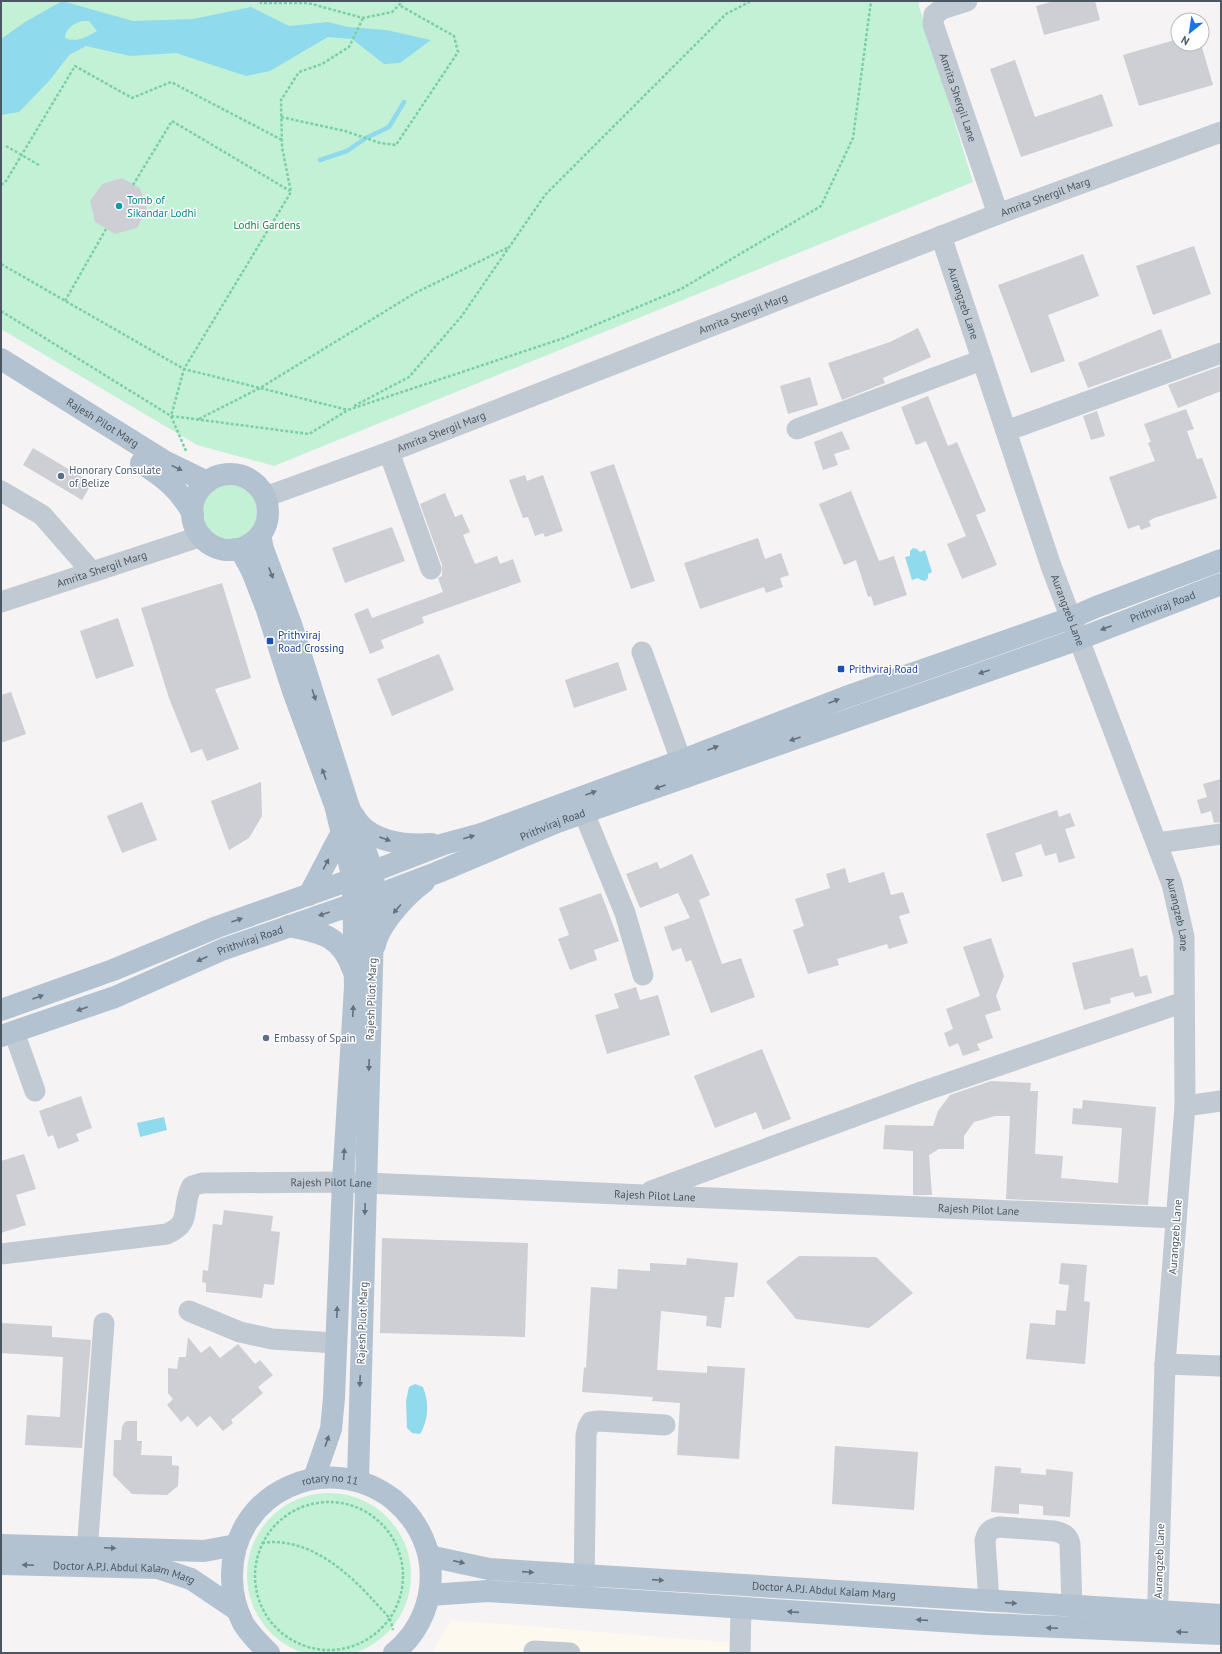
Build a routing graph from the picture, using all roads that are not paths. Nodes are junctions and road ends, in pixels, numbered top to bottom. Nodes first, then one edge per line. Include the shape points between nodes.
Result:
1 (967, 1) edge
2 (1221, 132) edge
3 (998, 214) junction
4 (941, 236) junction
5 (1221, 354) edge
6 (1, 359) edge
7 (982, 360) junction
8 (1, 374) edge
9 (797, 429) dead end
10 (1006, 431) junction
11 (389, 452) junction
12 (207, 482) junction
13 (1, 491) edge
14 (265, 497) junction
15 (193, 514) junction
16 (202, 536) junction
17 (260, 536) junction
18 (235, 549) junction
19 (1221, 560) edge
20 (431, 569) dead end
21 (92, 572) junction
22 (1221, 584) edge
23 (1, 602) edge
24 (1071, 618) junction
25 (1079, 639) junction
26 (642, 652) dead end
27 (683, 769) junction
28 (348, 804) junction
29 (584, 813) junction
30 (342, 832) junction
31 (1221, 834) edge
32 (1158, 843) junction
33 (444, 844) junction
34 (436, 873) junction
35 (363, 875) junction
36 (309, 895) junction
37 (374, 896) junction
38 (354, 904) junction
39 (288, 926) junction
40 (373, 956) junction
41 (643, 975) dead end
42 (355, 987) junction
43 (1184, 1002) junction
44 (1, 1010) edge
45 (8, 1034) edge
46 (36, 1091) dead end
47 (1221, 1101) edge
48 (1185, 1106) junction
49 (343, 1182) junction
50 (366, 1183) junction
51 (641, 1195) junction
52 (1176, 1218) junction
53 (1, 1254) edge
54 (189, 1311) dead end
55 (104, 1323) dead end
56 (336, 1343) junction
57 (1165, 1364) junction
58 (1221, 1366) edge
59 (665, 1425) dead end
60 (314, 1478) junction
61 (358, 1480) junction
62 (240, 1536) junction
63 (1, 1545) edge
64 (429, 1556) junction
65 (86, 1557) junction
66 (1, 1564) edge
67 (585, 1576) junction
68 (429, 1595) junction
69 (584, 1597) junction
70 (989, 1601) junction
71 (1072, 1607) junction
72 (741, 1609) junction
73 (238, 1610) junction
74 (1221, 1615) edge
75 (1158, 1622) junction
76 (1221, 1634) edge
77 (250, 1644) edge
78 (402, 1648) edge
79 (534, 1651) dead end
80 (269, 1653) edge
81 (570, 1653) edge
82 (740, 1653) edge

1 - 3 street, Amrita Shergil Lane via 942,9 934,15 933,24
2 - 3 street, Amrita Shergil Marg
3 - 4 street, Amrita Shergil Marg
4 - 7 street, Aurangzeb Lane
4 - 11 street, Amrita Shergil Marg
5 - 10 street
6 -> 12 main road, Rajesh Pilot Marg via 166,462
7 - 9 street
7 - 10 street, Aurangzeb Lane
8 - 15 main road, Rajesh Pilot Marg via 160,475 181,495
10 - 24 street, Aurangzeb Lane
11 - 14 street, Amrita Shergil Marg
11 - 20 street
12 - 14 main road via 222,475 240,476 255,483
12 - 15 main road via 196,497
13 - 21 street via 42,515
14 - 17 main road via 268,514
15 - 16 main road
16 - 18 main road via 217,547
16 - 21 street, Amrita Shergil Marg
17 - 18 main road via 246,546
17 -> 28 main road, Rajesh Pilot Marg
30 -> 18 main road, Rajesh Pilot Marg via 335,805 255,578 243,554
19 - 24 main road, Prithviraj Road
21 - 23 street, Amrita Shergil Marg
22 -> 25 main road, Prithviraj Road
24 - 25 street, Aurangzeb Lane
27 -> 24 main road, Prithviraj Road via 846,697
25 -> 27 main road, Prithviraj Road
25 - 32 street, Aurangzeb Lane
26 - 27 street
27 -> 29 main road, Prithviraj Road
33 -> 27 main road, Prithviraj Road
28 -> 33 main road via 362,827 375,835 404,844
28 - 35 main road, Rajesh Pilot Marg
29 - 34 main road, Prithviraj Road
29 - 41 street via 625,913
30 - 35 main road, Rajesh Pilot Marg
36 -> 30 main road
31 - 32 street
32 - 43 street, Aurangzeb Lane via 1172,884 1184,937
33 - 35 main road, Prithviraj Road
34 - 37 main road, Prithviraj Road
34 -> 40 main road via 395,910 376,941
35 - 36 main road, Prithviraj Road
35 - 37 main road, Rajesh Pilot Marg
35 - 38 main road, Rajesh Pilot Marg
44 -> 36 main road, Prithviraj Road via 113,970 217,927
37 - 38 main road, Prithviraj Road
37 - 40 main road, Rajesh Pilot Marg
38 -> 39 main road, Prithviraj Road
38 - 42 main road, Rajesh Pilot Marg
39 - 42 main road via 319,933 343,948 353,970
39 -> 45 main road, Prithviraj Road via 224,949 115,997
40 -> 50 main road, Rajesh Pilot Marg
49 -> 42 main road, Rajesh Pilot Marg
43 - 48 street, Aurangzeb Lane
43 - 51 street via 921,1092
45 - 46 street
47 - 48 street
48 - 52 street, Aurangzeb Lane
49 - 50 street, Rajesh Pilot Lane
49 - 53 street, Rajesh Pilot Lane via 192,1186 187,1195 184,1220 177,1230 167,1234
56 -> 49 main road, Rajesh Pilot Marg
50 - 51 street, Rajesh Pilot Lane
50 -> 61 main road, Rajesh Pilot Marg
51 - 52 street, Rajesh Pilot Lane
52 - 57 street, Aurangzeb Lane
54 - 56 street via 240,1332 266,1337
55 - 65 street
60 -> 56 main road, Rajesh Pilot Marg via 331,1430
57 - 58 street
57 - 75 street, Aurangzeb Lane
59 - 67 street via 599,1421 591,1422 588,1427
60 - 61 main road, rotary no 11
60 - 62 main road, rotary no 11 via 286,1487 262,1504
61 - 64 main road, rotary no 11 via 382,1491 404,1508 420,1530
65 -> 62 main road, Doctor A.P.J. Abdul Kalam Marg via 162,1551 204,1551
62 - 73 main road, rotary no 11 via 232,1566 232,1588
63 - 65 main road, Doctor A.P.J. Abdul Kalam Marg
64 -> 67 main road, Doctor A.P.J. Abdul Kalam Marg via 489,1569
64 - 68 main road, rotary no 11
65 -> 66 main road, Doctor A.P.J. Abdul Kalam Marg
65 - 73 main road, Doctor A.P.J. Abdul Kalam Marg via 158,1568 191,1579
67 - 69 street
67 -> 70 main road, Doctor A.P.J. Abdul Kalam Marg
68 - 69 main road, Doctor A.P.J. Abdul Kalam Marg via 488,1591
68 - 78 main road, rotary no 11 via 422,1618
69 - 72 main road, Doctor A.P.J. Abdul Kalam Marg
70 -> 71 main road, Doctor A.P.J. Abdul Kalam Marg
70 - 71 street via 985,1540 991,1529 999,1527 1054,1531 1068,1538
71 - 75 main road, Doctor A.P.J. Abdul Kalam Marg
75 -> 72 main road, Doctor A.P.J. Abdul Kalam Marg via 986,1624
72 - 82 street
73 - 77 main road, rotary no 11
74 - 75 main road, Doctor A.P.J. Abdul Kalam Marg
76 -> 75 main road, Doctor A.P.J. Abdul Kalam Marg
77 - 80 main road, rotary no 11
79 - 81 street

